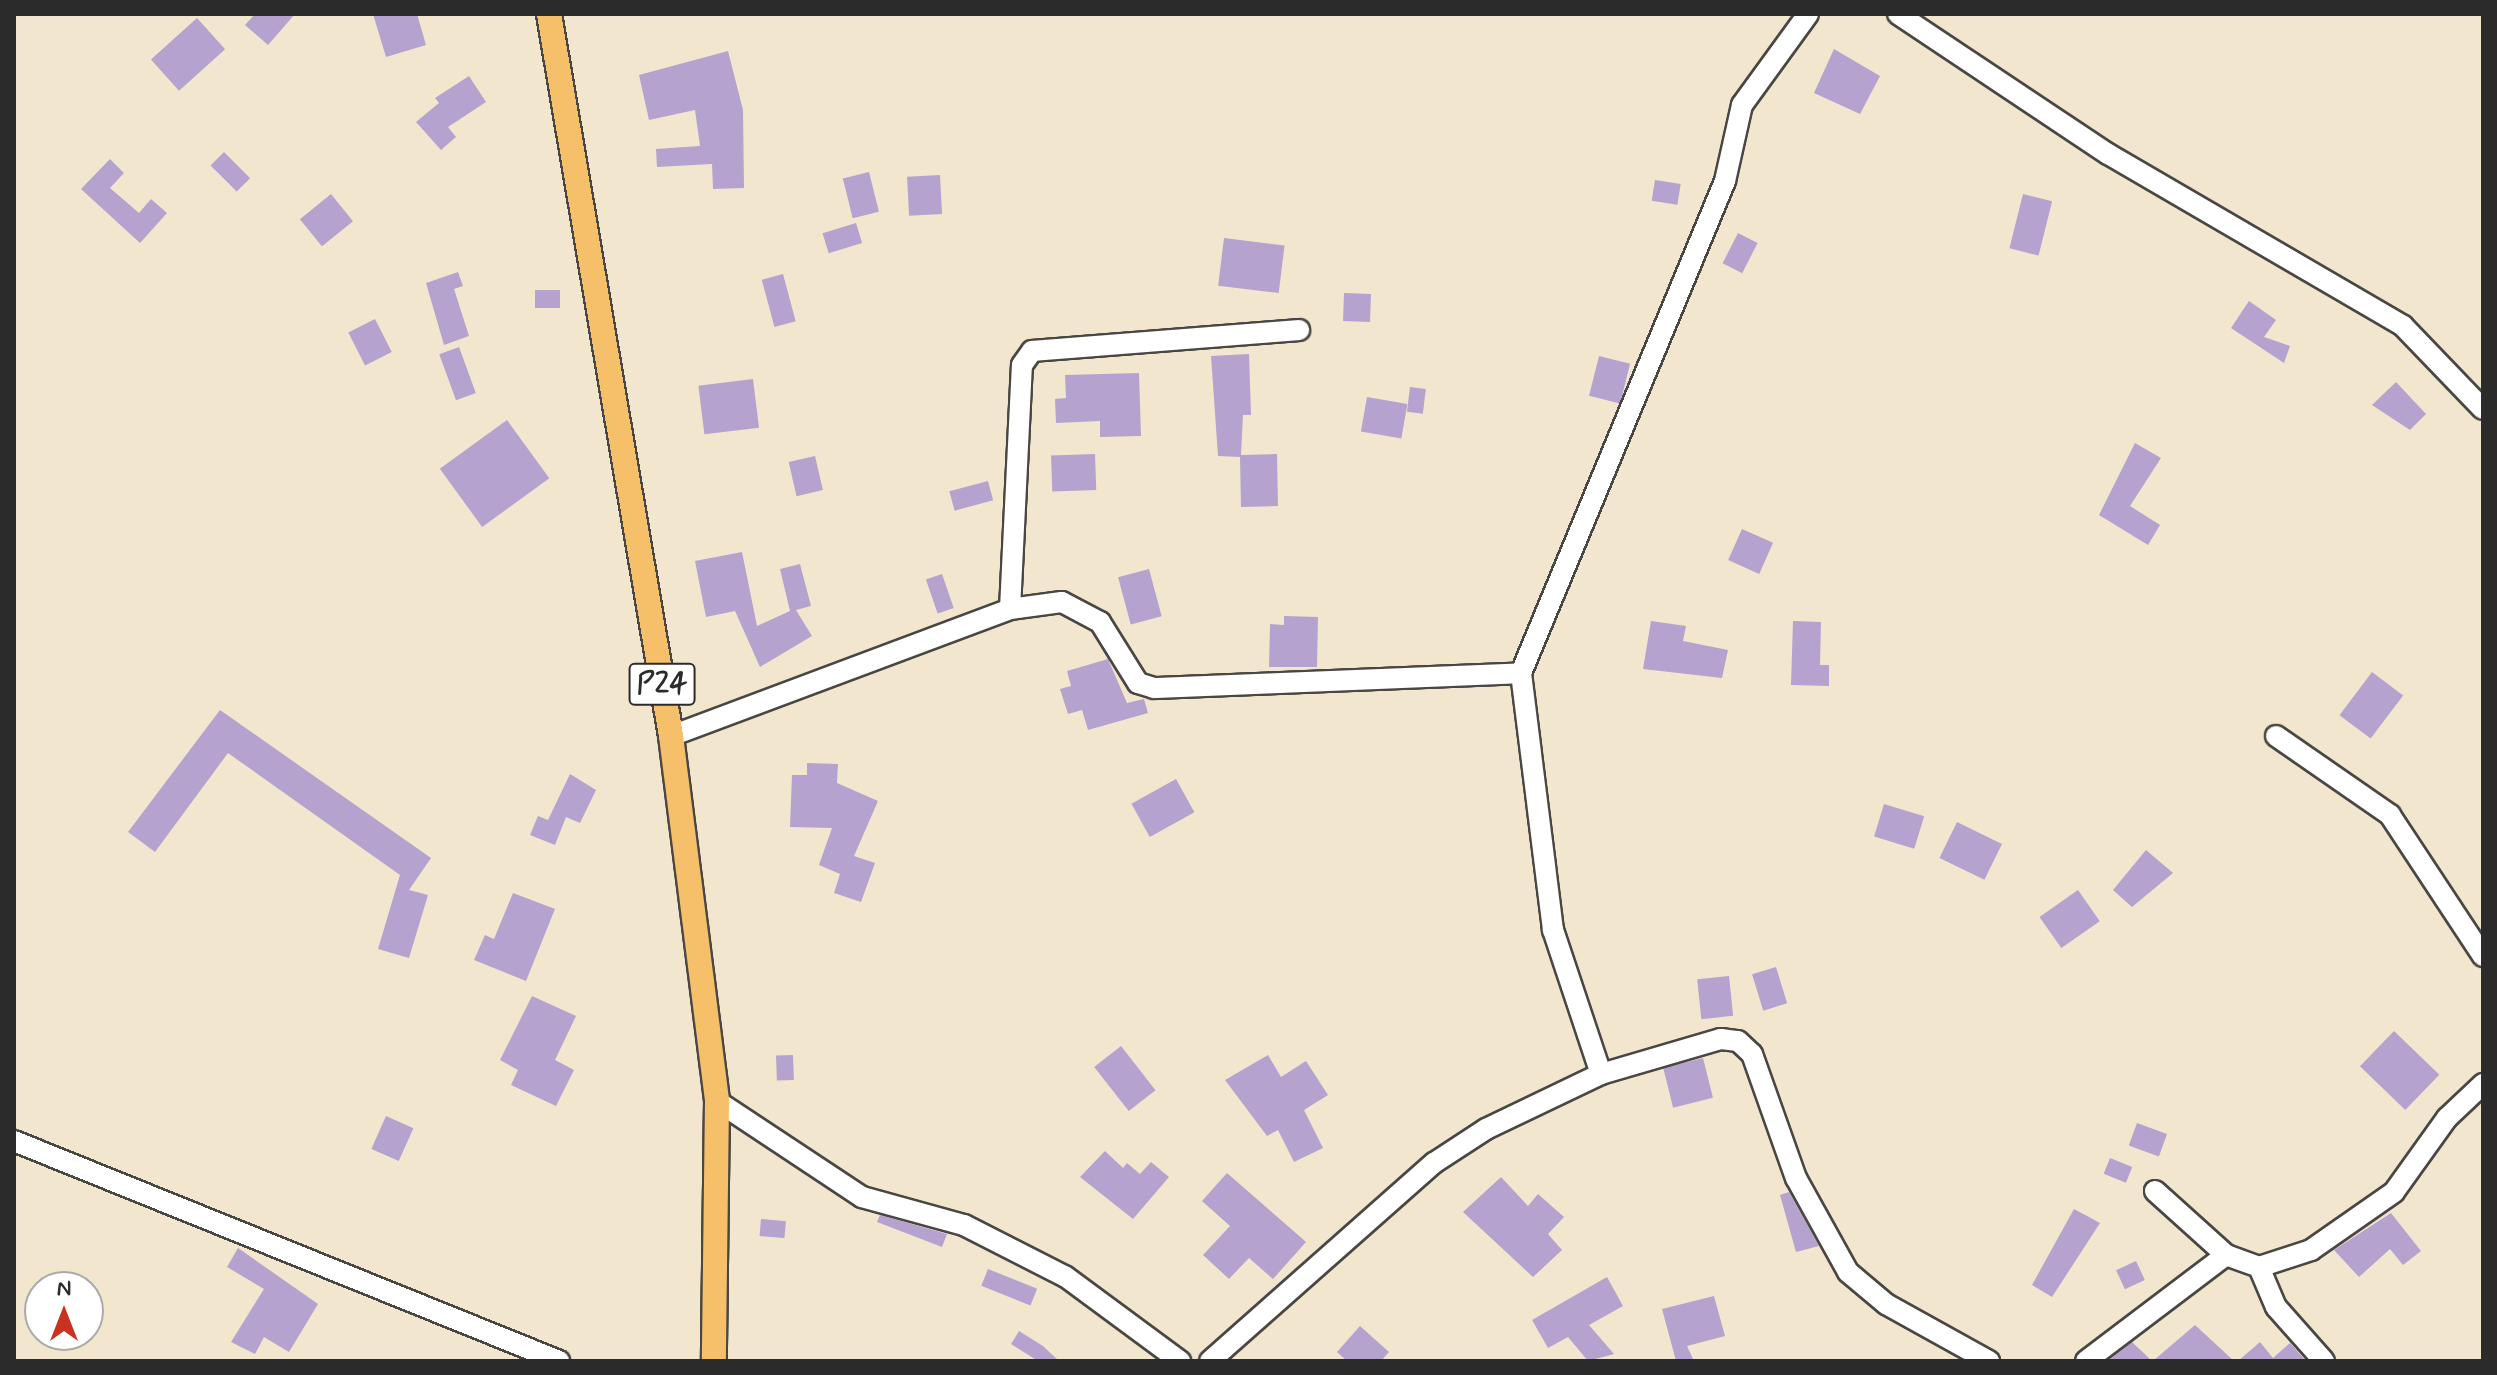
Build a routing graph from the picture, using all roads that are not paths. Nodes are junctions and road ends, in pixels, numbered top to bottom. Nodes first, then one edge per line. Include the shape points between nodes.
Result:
1 (549, 14) edge
2 (1808, 14) edge
3 (1898, 14) edge
4 (1299, 330) dead end
5 (2483, 409) edge
6 (1010, 609) junction
7 (1521, 673) junction
8 (671, 736) junction
9 (2276, 736) dead end
10 (2483, 956) edge
11 (1601, 1074) junction
12 (2483, 1084) edge
13 (717, 1101) junction
14 (14, 1141) edge
15 (2155, 1191) dead end
16 (2226, 1255) junction
17 (2259, 1267) junction
18 (559, 1361) edge
19 (714, 1361) edge
20 (1180, 1361) edge
21 (1210, 1361) edge
22 (1989, 1361) edge
23 (2086, 1361) edge
24 (2324, 1361) edge

1 - 8 main road, P24
2 - 7 street via 1742,105 1725,181
3 - 5 street via 2108,154 2403,326
4 - 6 street via 1032,351 1022,365
6 - 7 street via 1062,602 1082,607 1138,683 1176,691
6 - 8 street
7 - 11 street via 1553,930
8 - 13 main road, P24
9 - 10 street via 2390,815
11 - 21 street via 1486,1129 1434,1163
11 - 22 street via 1738,1041 1752,1054 1796,1178 1848,1272 1886,1304
12 - 17 street via 2447,1118 2394,1192 2311,1250
13 - 19 main road, P24
13 - 20 street via 862,1197 964,1225 1066,1277
14 - 18 street
15 - 16 street
16 - 17 street
16 - 23 street
17 - 24 street via 2276,1307

